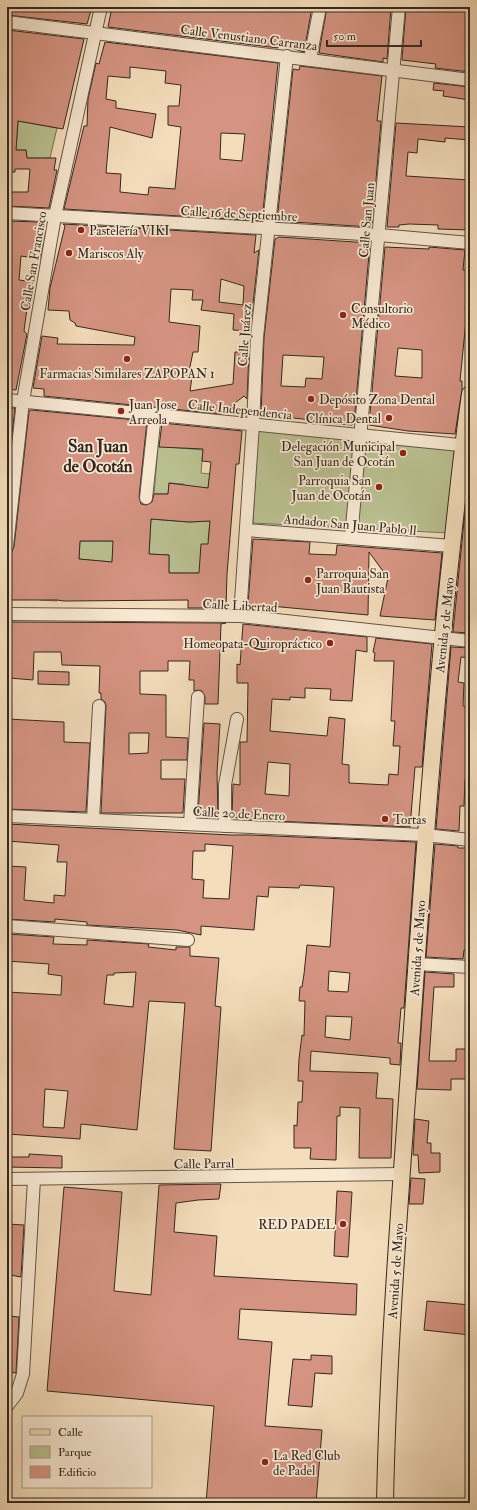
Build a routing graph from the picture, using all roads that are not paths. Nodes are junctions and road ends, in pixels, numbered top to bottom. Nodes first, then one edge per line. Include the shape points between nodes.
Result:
1 (101, 7) edge
2 (320, 7) edge
3 (399, 7) edge
4 (7, 22) edge
5 (96, 32) junction
6 (287, 56) junction
7 (310, 59) junction
8 (393, 70) junction
9 (470, 80) edge
10 (7, 213) edge
11 (55, 216) junction
12 (268, 230) junction
13 (379, 235) junction
14 (470, 244) edge
15 (470, 394) edge
16 (7, 400) edge
17 (23, 401) junction
18 (155, 414) junction
19 (253, 424) junction
20 (360, 434) junction
21 (466, 446) edge
22 (146, 498) dead end
23 (246, 530) junction
24 (351, 538) junction
25 (7, 546) edge
26 (452, 546) junction
27 (7, 614) edge
28 (240, 616) junction
29 (443, 639) junction
30 (470, 641) edge
31 (198, 697) dead end
32 (99, 706) dead end
33 (237, 719) dead end
34 (7, 816) edge
35 (93, 820) junction
36 (190, 824) junction
37 (225, 826) junction
38 (425, 835) junction
39 (470, 840) edge
40 (7, 926) edge
41 (188, 940) dead end
42 (416, 964) junction
43 (470, 967) edge
44 (402, 1174) junction
45 (7, 1179) edge
46 (34, 1179) junction
47 (7, 1406) edge
48 (385, 1503) edge

1 - 5 street, Calle San Francisco
2 - 7 street
3 - 8 street, Calle San Juan
4 - 5 street, Calle Venustiano Carranza
5 - 6 street, Calle Venustiano Carranza
5 - 11 street, Calle San Francisco
6 - 7 street, Calle Venustiano Carranza
6 - 12 street, Calle Juárez
7 - 8 street, Calle Venustiano Carranza
8 - 9 street, Calle Venustiano Carranza
8 - 13 street, Calle San Juan
10 - 11 street, Calle 16 de Septiembre
11 - 12 street, Calle 16 de Septiembre
11 - 17 street, Calle San Francisco
12 - 13 street, Calle 16 de Septiembre
12 - 19 street, Calle Juárez via 257,337
13 - 14 street, Calle 16 de Septiembre
13 - 20 street, Calle San Juan
15 - 21 main road, Avenida 5 de Mayo
16 - 17 street, Calle Independencia
17 - 18 street, Calle Independencia
17 - 25 street, Calle San Francisco
18 - 19 street, Calle Independencia
18 - 22 street
19 - 20 street, Calle Independencia
19 - 23 street, Calle Juárez
20 - 21 street, Calle Independencia
20 - 24 street, Calle San Juan
21 - 26 main road, Avenida 5 de Mayo
23 - 24 street, Andador San Juan Pablo ll
23 - 28 street, Calle Juárez
24 - 26 street, Andador San Juan Pablo ll
26 - 29 main road, Avenida 5 de Mayo
27 - 28 street, Calle Libertad
28 - 29 street, Calle Libertad
29 - 30 street, Calle Libertad
29 - 38 main road, Avenida 5 de Mayo
31 - 36 street
32 - 35 street
33 - 37 street via 225,785
34 - 35 street, Calle 20 de Enero
35 - 36 street, Calle 20 de Enero
36 - 37 street, Calle 20 de Enero
37 - 38 street, Calle 20 de Enero
38 - 39 street, Calle 20 de Enero
38 - 42 main road, Avenida 5 de Mayo
40 - 41 street
42 - 43 street
42 - 44 main road, Avenida 5 de Mayo
44 - 46 street, Calle Parral
44 - 48 main road, Avenida 5 de Mayo via 391,1329
45 - 46 street, Calle Parral
46 - 47 street via 23,1374 17,1393

